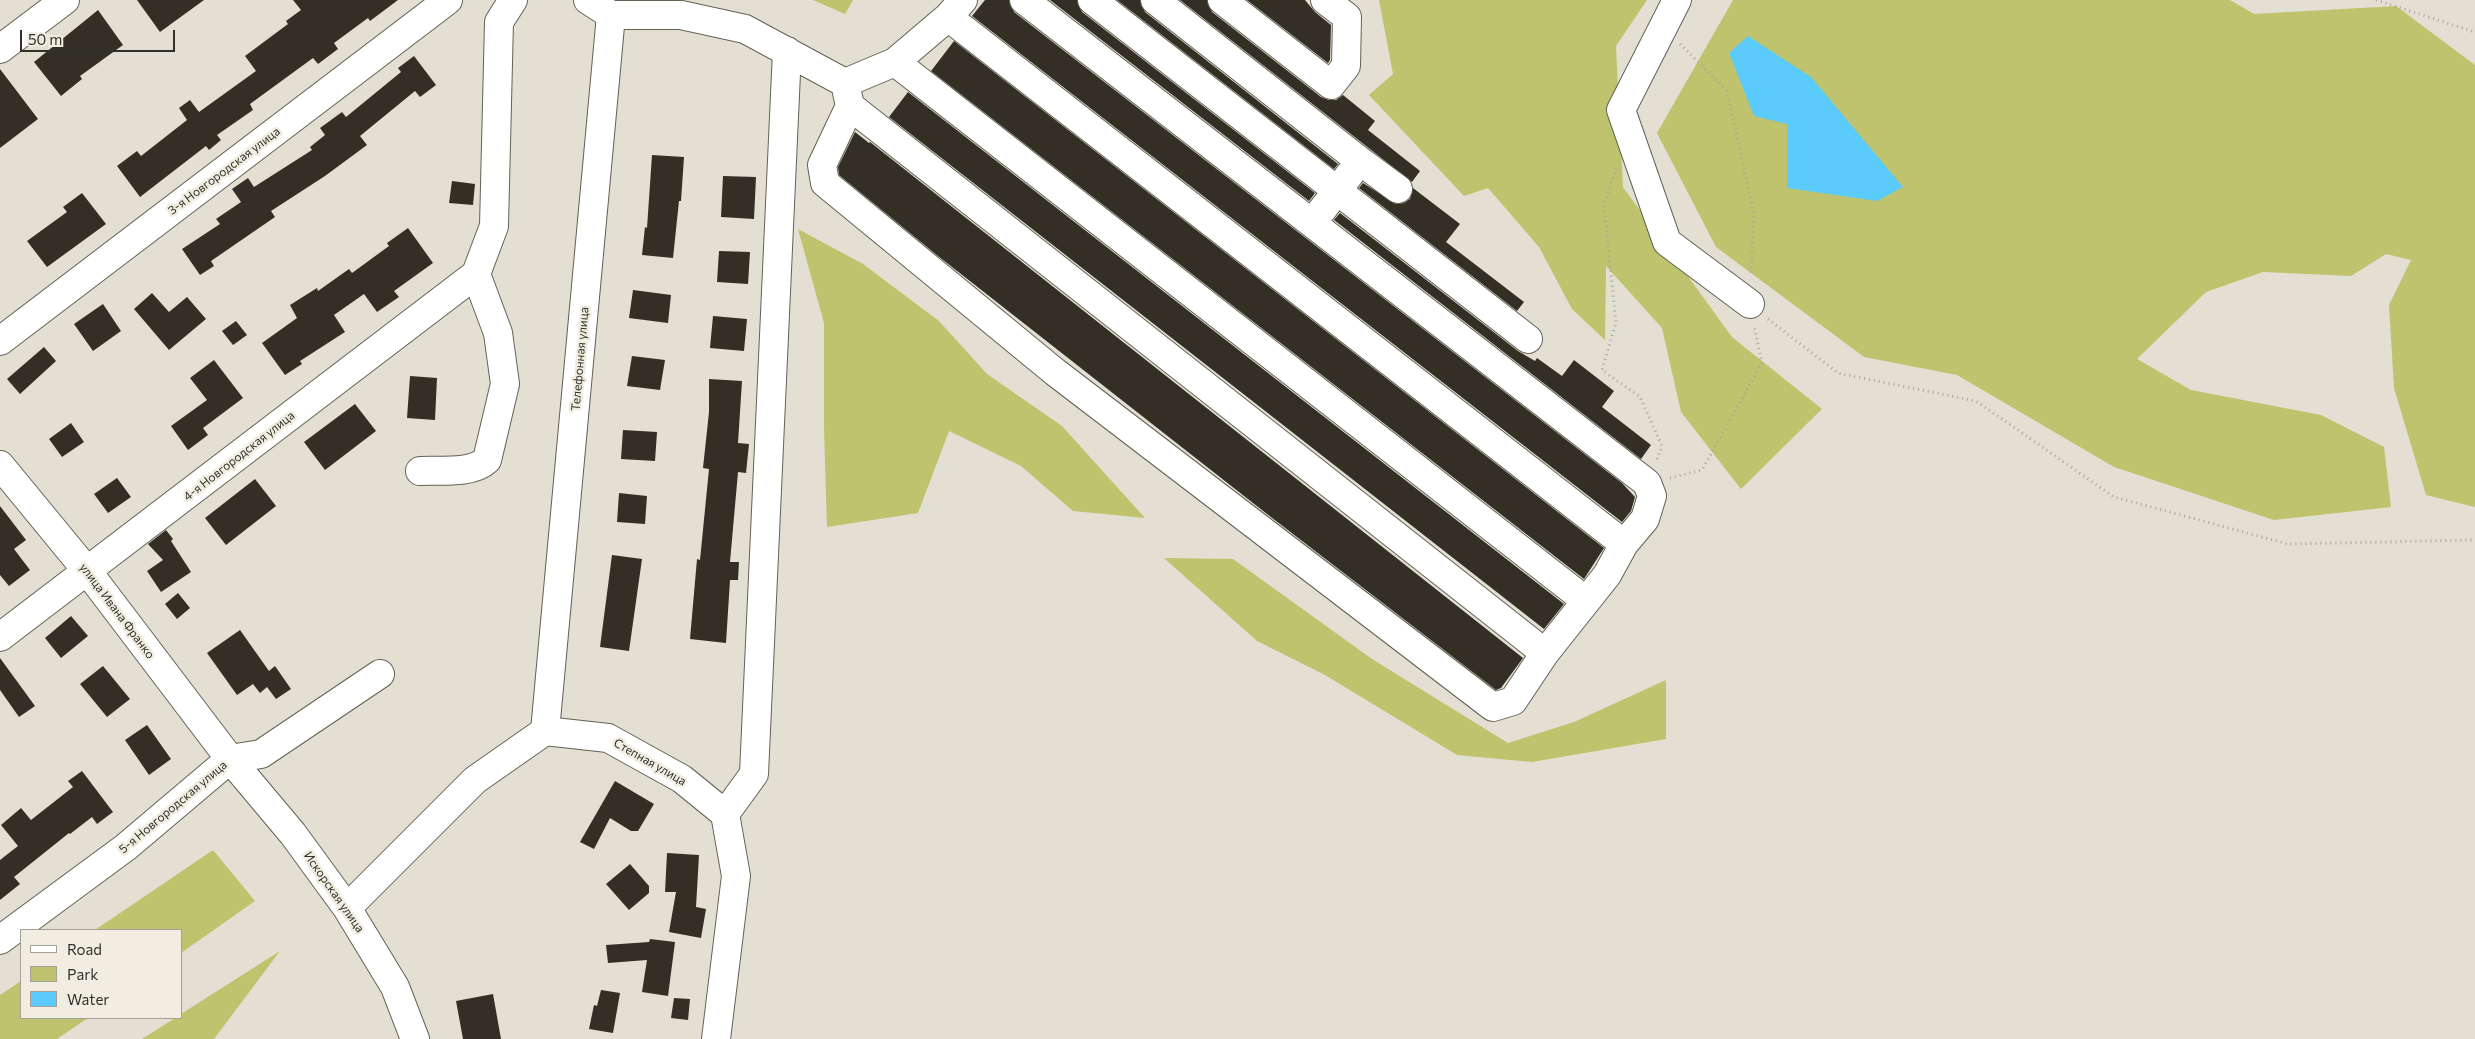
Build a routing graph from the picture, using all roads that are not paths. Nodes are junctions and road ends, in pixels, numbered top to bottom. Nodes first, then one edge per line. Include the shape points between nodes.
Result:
1 (65, 0) edge
2 (448, 0) edge
3 (513, 0) edge
4 (588, 0) edge
5 (1024, 0) edge
6 (1092, 0) edge
7 (1155, 0) edge
8 (1222, 0) edge
9 (1325, 0) edge
10 (1676, 0) edge
11 (955, 9) edge
12 (611, 15) junction
13 (0, 49) edge
14 (787, 51) junction
15 (895, 62) junction
16 (848, 95) junction
17 (1360, 160) junction
18 (1398, 189) dead end
19 (1338, 190) junction
20 (1312, 223) junction
21 (476, 274) junction
22 (1750, 304) road end
23 (1528, 340) dead end
24 (0, 341) edge
25 (0, 465) edge
26 (420, 471) dead end
27 (1624, 544) junction
28 (88, 572) junction
29 (1585, 600) junction
30 (0, 637) edge
31 (1545, 653) junction
32 (380, 674) dead end
33 (546, 731) junction
34 (230, 759) junction
35 (725, 814) junction
36 (347, 908) junction
37 (0, 940) edge
38 (415, 1039) edge
39 (716, 1039) edge

1 - 13 street
2 - 24 street, 3-я Новгородская улица
3 - 21 street via 499,22 494,226
4 - 12 street
5 - 20 street
6 - 19 street
7 - 17 street
8 - 9 street via 1331,85 1346,66 1347,17
10 - 22 street via 1620,110 1667,242
11 - 15 street
11 - 27 street
12 - 14 street via 681,14 745,29
12 - 33 street, Телефонная улица
14 - 16 street
14 - 35 street via 754,774
15 - 16 street
15 - 29 street
16 - 31 street
16 - 31 street via 822,165 825,183 1055,372 1493,707 1513,701
17 - 18 street
17 - 19 street
19 - 20 street
19 - 23 street
20 - 27 street via 1647,483 1652,496 1645,519
21 - 26 street via 498,332 505,384 490,450 487,460 481,465
21 - 28 street, 4-я Новгородская улица
25 - 28 street, улица Ивана Франко
27 - 29 street via 1607,575
28 - 30 street, 4-я Новгородская улица
28 - 34 street, улица Ивана Франко
29 - 31 street
32 - 34 street, 5-я Новгородская улица via 261,754
33 - 35 street, Степная улица via 608,738 682,778
33 - 36 street via 474,780
34 - 36 street, Искорская улица via 293,834
34 - 37 street, 5-я Новгородская улица via 126,847
35 - 39 street via 736,876
36 - 38 street, Искорская улица via 395,987

